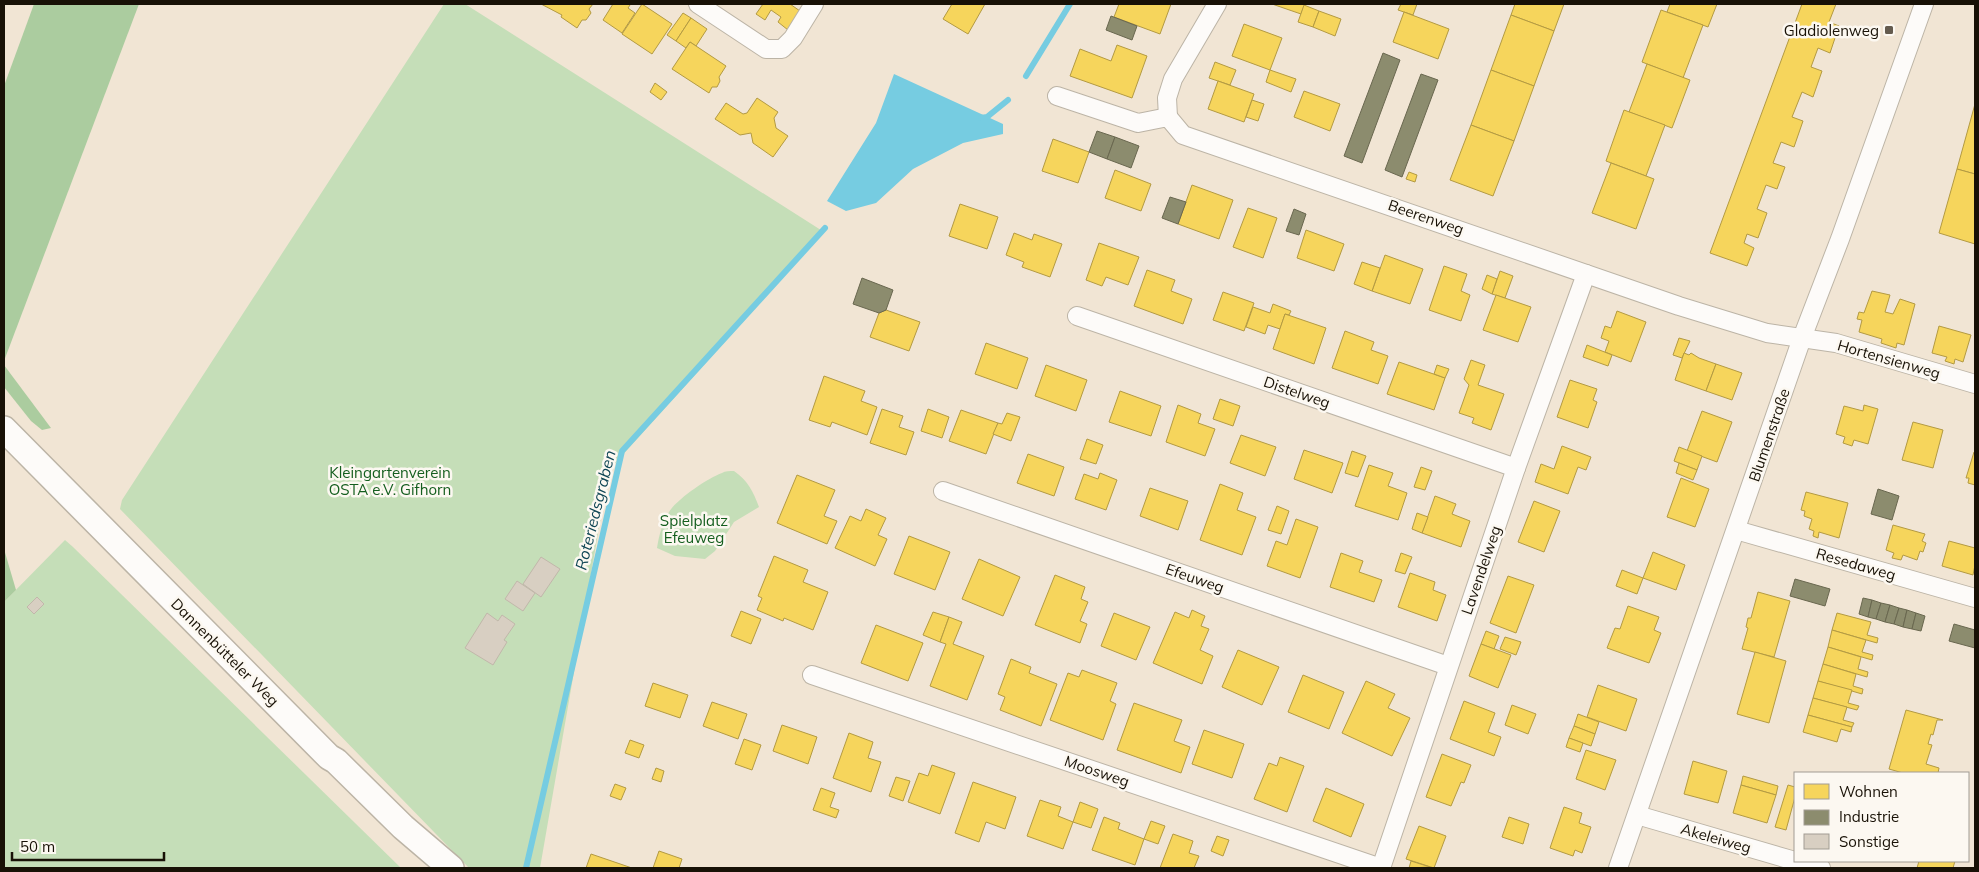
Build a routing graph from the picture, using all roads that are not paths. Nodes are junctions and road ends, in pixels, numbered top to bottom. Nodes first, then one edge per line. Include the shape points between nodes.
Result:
1 (698, 4) edge
2 (814, 4) edge
3 (1217, 4) edge
4 (1924, 4) edge
5 (1057, 96) dead end
6 (1168, 117) junction
7 (1586, 274) junction
8 (1077, 316) dead end
9 (1802, 338) junction
10 (1975, 384) edge
11 (4, 430) edge
12 (1516, 468) junction
13 (942, 491) dead end
14 (1736, 530) junction
15 (1975, 598) edge
16 (1448, 666) junction
17 (812, 675) dead end
18 (1637, 814) junction
19 (1794, 861) edge
20 (1799, 862) edge
21 (451, 868) edge
22 (1381, 868) edge
23 (1618, 868) edge
24 (1821, 868) edge

1 - 2 street via 766,49 782,49 793,38
3 - 6 street via 1173,79 1167,98
4 - 9 street, Blumenstraße
5 - 6 street via 1138,123
6 - 7 street, Beerenweg via 1183,135
7 - 9 street, Beerenweg via 1767,333
7 - 12 street, Lavendelweg
8 - 12 street, Distelweg
9 - 10 street, Hortensienweg via 1836,343
9 - 14 street, Blumenstraße
11 - 21 street, Dannenbütteler Weg via 330,757
12 - 16 street, Lavendelweg
13 - 16 street, Efeuweg
14 - 15 street, Resedaweg
14 - 18 street, Blumenstraße
16 - 22 street, Lavendelweg
17 - 22 street, Moosweg
18 - 19 street, Akeleiweg
18 - 23 street, Blumenstraße
20 - 24 street, Akeleiweg

